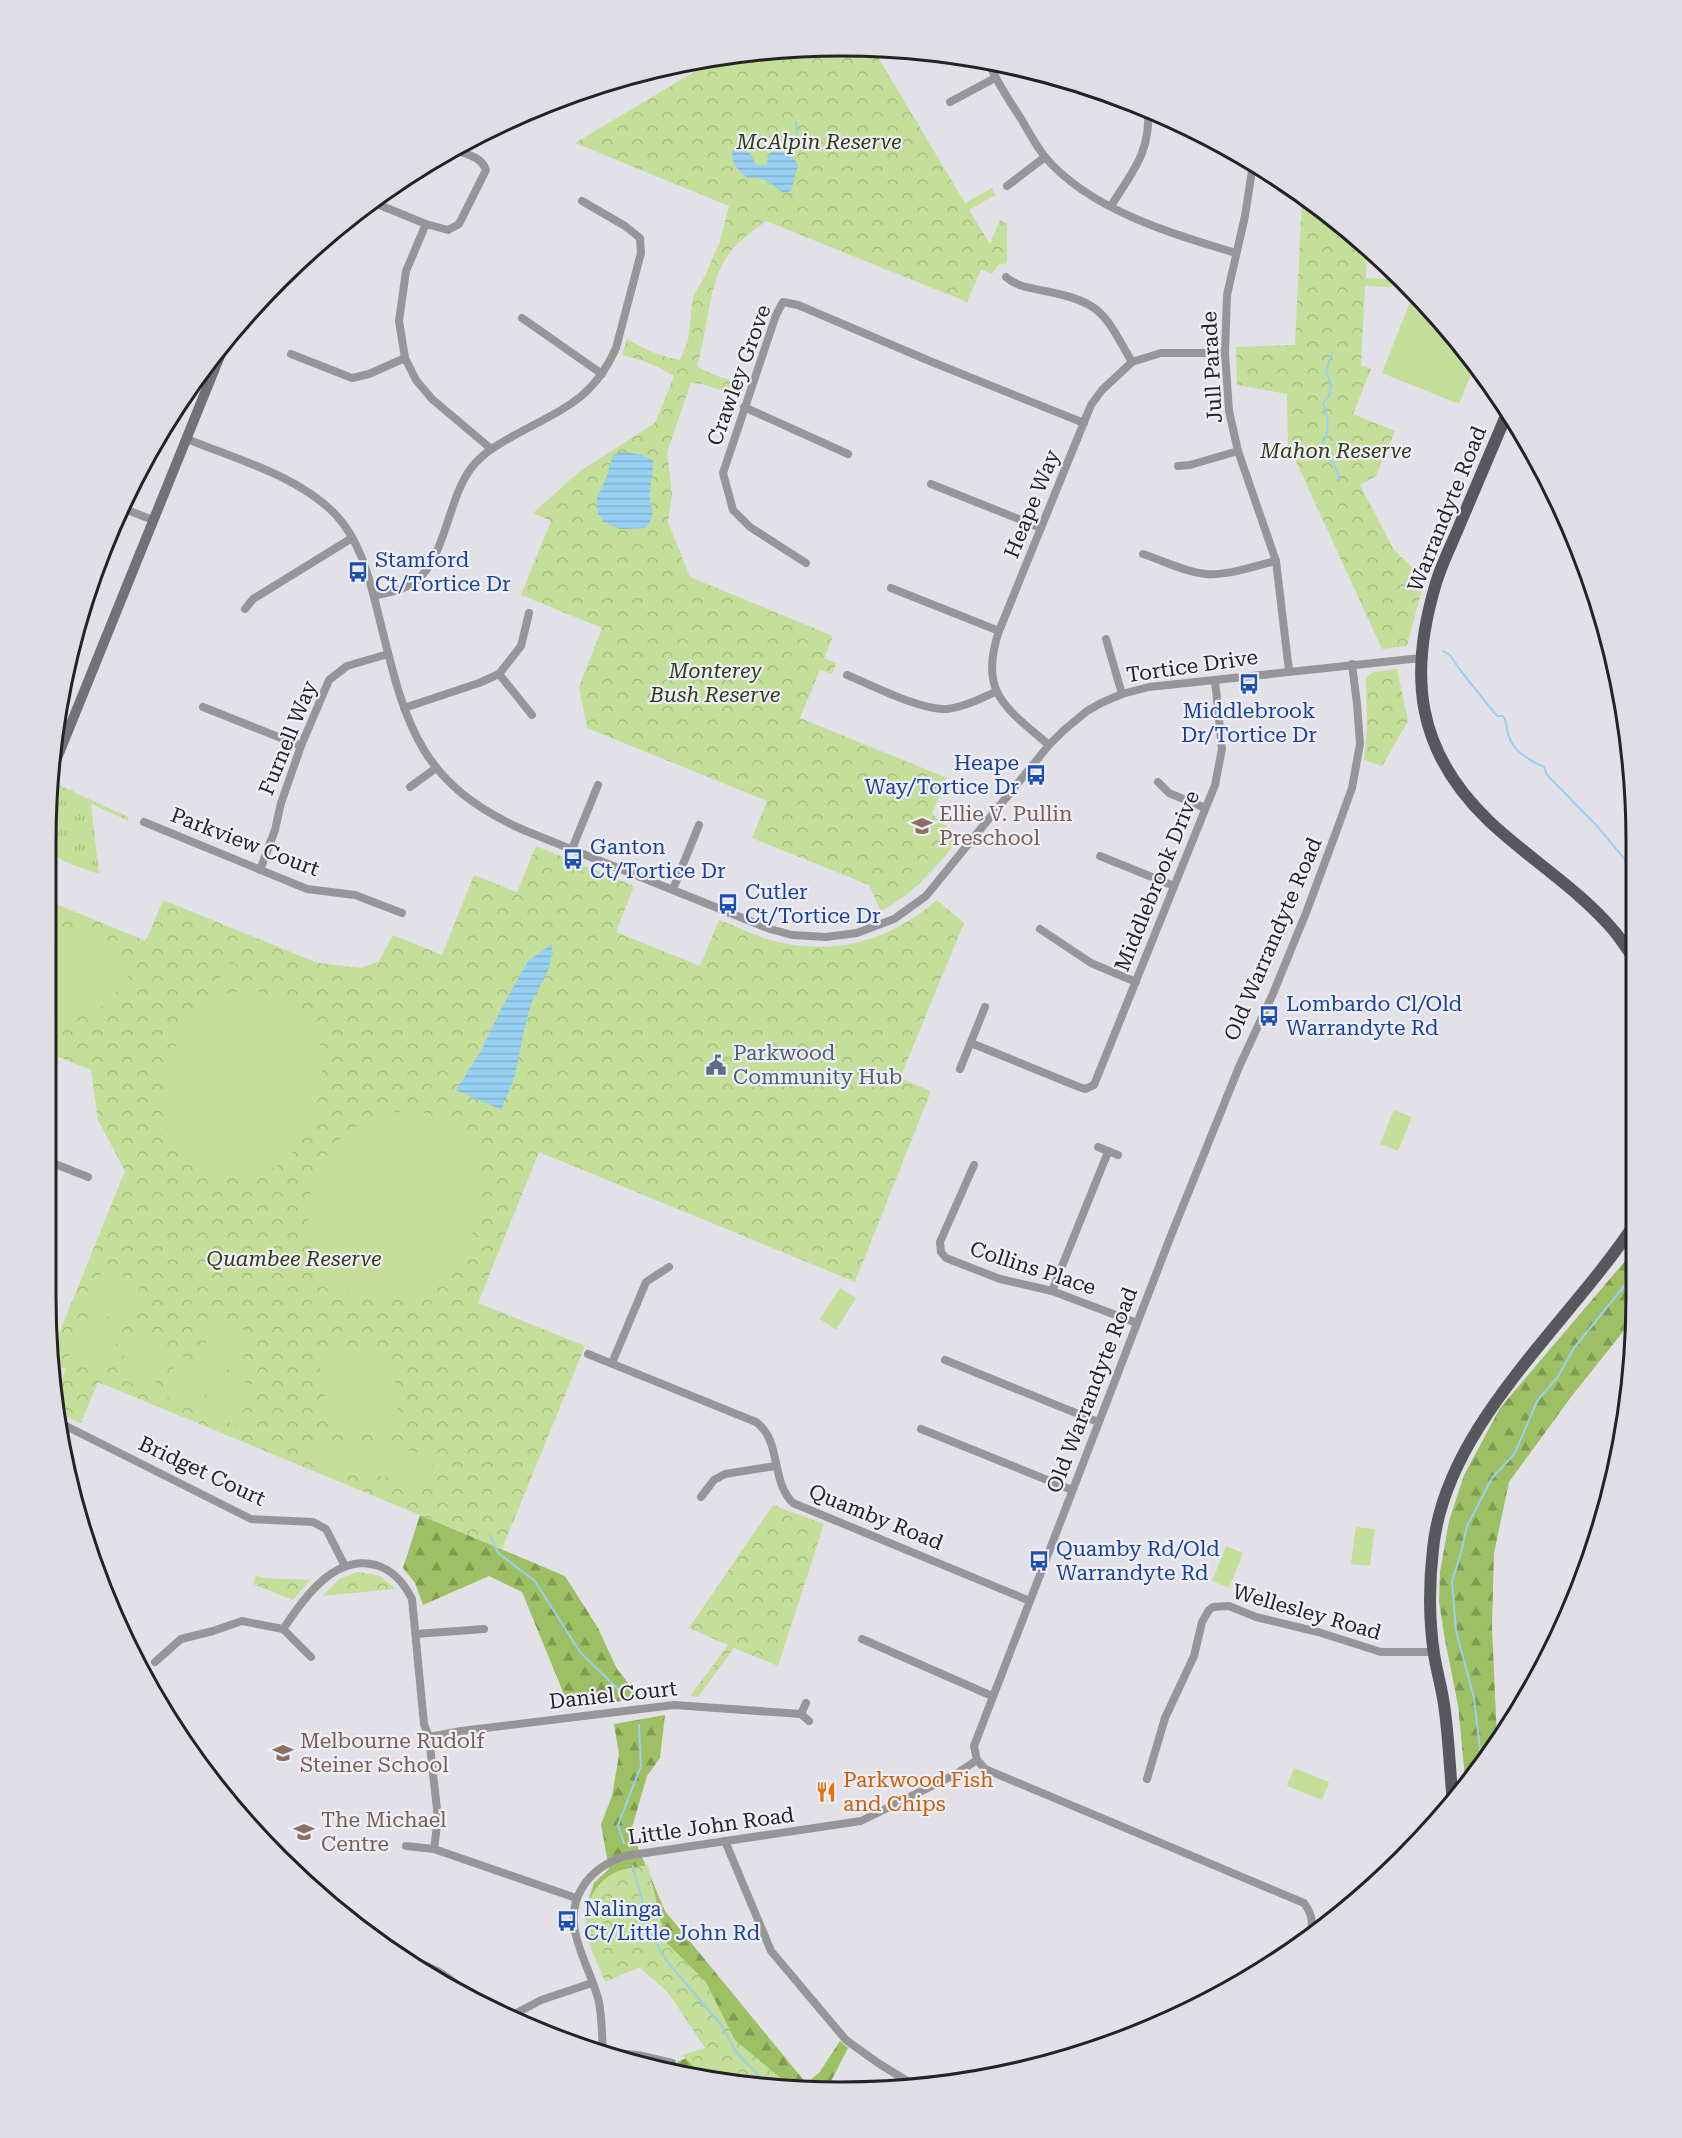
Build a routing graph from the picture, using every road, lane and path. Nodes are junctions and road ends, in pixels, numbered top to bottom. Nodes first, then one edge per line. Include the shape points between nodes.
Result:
1 (992, 71) edge
2 (995, 78) junction
3 (950, 102) dead end
4 (1148, 118) edge
5 (463, 153) edge
6 (1045, 157) junction
7 (1252, 172) edge
8 (1007, 186) dead end
9 (582, 201) dead end
10 (381, 205) edge
11 (1111, 206) junction
12 (426, 224) junction
13 (1236, 253) junction
14 (1006, 277) dead end
15 (522, 318) dead end
16 (1225, 353) junction
17 (291, 354) dead end
18 (405, 358) junction
19 (1132, 362) junction
20 (212, 372) edge
21 (602, 374) junction
22 (744, 406) junction
23 (1504, 421) edge
24 (1084, 423) junction
25 (187, 439) junction
26 (490, 448) junction
27 (1238, 451) junction
28 (848, 454) dead end
29 (1178, 466) dead end
30 (931, 484) dead end
31 (129, 511) edge
32 (153, 520) junction
33 (1041, 528) junction
34 (352, 538) junction
35 (1143, 554) dead end
36 (1276, 561) junction
37 (806, 563) dead end
38 (891, 588) dead end
39 (374, 596) junction
40 (245, 609) dead end
41 (529, 613) dead end
42 (999, 631) junction
43 (1106, 639) dead end
44 (388, 654) junction
45 (1421, 658) junction
46 (1352, 664) junction
47 (1290, 671) junction
48 (499, 674) junction
49 (847, 675) dead end
50 (1215, 680) junction
51 (995, 692) junction
52 (1122, 694) junction
53 (203, 707) dead end
54 (404, 708) junction
55 (532, 715) dead end
56 (62, 739) edge
57 (1048, 745) junction
58 (301, 746) junction
59 (436, 768) junction
60 (1158, 782) dead end
61 (598, 785) dead end
62 (410, 788) dead end
63 (1205, 808) junction
64 (144, 822) dead end
65 (699, 825) dead end
66 (572, 849) junction
67 (1100, 856) dead end
68 (260, 870) junction
69 (1174, 886) junction
70 (673, 890) junction
71 (402, 913) dead end
72 (1040, 929) dead end
73 (1626, 947) edge
74 (1136, 982) junction
75 (985, 1007) dead end
76 (971, 1043) junction
77 (960, 1069) dead end
78 (1098, 1147) dead end
79 (1108, 1152) junction
80 (1118, 1155) dead end
81 (56, 1164) edge
82 (974, 1165) dead end
83 (88, 1177) dead end
84 (1626, 1237) edge
85 (669, 1267) dead end
86 (1052, 1291) junction
87 (1137, 1323) junction
88 (588, 1353) dead end
89 (945, 1359) dead end
90 (612, 1363) junction
91 (1098, 1422) junction
92 (67, 1426) edge
93 (921, 1429) dead end
94 (775, 1466) junction
95 (1072, 1490) junction
96 (701, 1497) dead end
97 (345, 1566) junction
98 (1030, 1601) junction
99 (283, 1629) junction
100 (484, 1629) dead end
101 (416, 1634) junction
102 (862, 1639) dead end
103 (1434, 1652) junction
104 (311, 1658) dead end
105 (155, 1662) dead end
106 (992, 1696) junction
107 (806, 1703) dead end
108 (801, 1714) junction
109 (809, 1721) dead end
110 (429, 1737) junction
111 (977, 1760) junction
112 (1147, 1779) dead end
113 (1452, 1790) edge
114 (725, 1841) junction
115 (406, 1846) dead end
116 (434, 1849) junction
117 (576, 1898) junction
118 (1313, 1924) edge
119 (592, 1983) junction
120 (518, 2012) edge
121 (602, 2045) edge
122 (633, 2055) edge
123 (672, 2063) dead end
124 (905, 2080) edge

1 - 2 street
2 - 3 street
2 - 6 street
4 - 11 street via 1143,153
5 - 12 street via 479,159 486,170 459,224 448,230
6 - 8 street
6 - 11 street via 1072,182
7 - 13 street, Jull Parade
9 - 21 street via 640,238 640,253 615,348
10 - 12 street
11 - 13 street via 1185,238
12 - 18 street via 406,271 399,321
13 - 16 street, Jull Parade via 1227,295
14 - 19 street via 1023,287 1078,298 1095,307 1107,318
15 - 21 street
16 - 19 street, Heape Way via 1161,353
16 - 27 street, Jull Parade via 1228,411
17 - 18 street via 352,378
18 - 26 street via 432,399
19 - 24 street, Heape Way via 1102,390
20 - 25 main road
21 - 26 street via 577,400
22 - 24 street, Crawley Grove via 783,302
22 - 28 street
22 - 37 street, Crawley Grove via 723,473 733,510 750,527
23 - 45 main road, Warrandyte Road via 1437,581 1425,624
24 - 33 street, Heape Way
25 - 32 main road
25 - 34 street, Tortice Drive via 300,486 337,516
26 - 39 street via 471,467 462,484 425,572 405,588
27 - 29 street
27 - 36 street, Jull Parade
30 - 33 street
31 - 32 street
32 - 56 main road
33 - 42 street, Heape Way
34 - 39 street, Tortice Drive
34 - 40 street via 253,599
35 - 36 street via 1208,574
36 - 47 street, Jull Parade
38 - 42 street
39 - 44 street, Tortice Drive
41 - 48 street via 521,646
42 - 51 street, Heape Way via 991,666
43 - 52 street
44 - 54 street, Tortice Drive
44 - 58 street, Furnell Way via 347,666 329,680
45 - 46 street, Tortice Drive
45 - 73 main road, Warrandyte Road via 1421,688 1430,731 1444,766 1463,794 1497,828 1577,894
46 - 47 street, Tortice Drive
46 - 87 street, Old Warrandyte Road via 1360,744 1352,788 1316,888 1239,1066
47 - 50 street, Tortice Drive
48 - 54 street
48 - 55 street
49 - 51 street via 935,708 965,705
50 - 52 street, Tortice Drive
50 - 63 street, Middlebrook Drive via 1222,749
51 - 57 street via 1007,709
52 - 57 street, Tortice Drive via 1087,711
53 - 58 street
54 - 59 street, Tortice Drive via 414,734
57 - 70 street, Tortice Drive via 926,896 894,919 857,933 826,937 792,935
58 - 68 street, Furnell Way
59 - 62 street
59 - 66 street, Tortice Drive via 484,811
60 - 63 street via 1169,793
61 - 66 street
63 - 69 street, Middlebrook Drive
64 - 68 street, Parkview Court
65 - 70 street
66 - 70 street, Tortice Drive
67 - 69 street
68 - 71 street, Parkview Court via 307,889 355,894
69 - 74 street, Middlebrook Drive
72 - 74 street via 1091,963
74 - 76 street, Middlebrook Drive via 1090,1088
75 - 76 street
76 - 77 street
78 - 79 street
79 - 80 street
79 - 86 street
81 - 83 street
82 - 86 street, Collins Place via 940,1242 941,1252 946,1258 1000,1279
84 - 103 main road via 1478,1426 1458,1463 1434,1539
85 - 90 street via 646,1282
86 - 87 street, Collins Place
87 - 91 street, Old Warrandyte Road
88 - 90 street, Quamby Road
89 - 91 street
90 - 94 street, Quamby Road via 756,1422 770,1439
91 - 95 street, Old Warrandyte Road
92 - 97 street, Bridget Court via 251,1519 319,1525 326,1529
93 - 95 street
94 - 96 street via 725,1474 714,1480
94 - 98 street, Quamby Road via 784,1495 793,1503
95 - 98 street, Old Warrandyte Road
97 - 99 street via 328,1575
97 - 101 street via 374,1565 399,1579 412,1599
98 - 106 street, Old Warrandyte Road
99 - 104 street
99 - 105 street via 242,1621 181,1639
100 - 101 street
101 - 110 street via 424,1724
102 - 106 street
103 - 112 street, Wellesley Road via 1381,1652 1229,1606 1213,1607 1202,1622 1194,1656 1165,1718
103 - 113 main road via 1445,1711
106 - 111 street, Old Warrandyte Road via 974,1746
107 - 108 street
108 - 109 street
108 - 110 street, Daniel Court via 674,1705
110 - 116 street via 438,1818
111 - 114 street, Little John Road via 861,1821
111 - 118 street via 985,1769 1001,1776 1304,1903 1311,1912
114 - 117 street, Little John Road via 611,1861 598,1868
114 - 124 street via 771,1951 846,2040
115 - 116 street
116 - 117 street
117 - 119 street via 573,1918 577,1942
119 - 120 street
119 - 121 street via 598,2000
122 - 123 street

